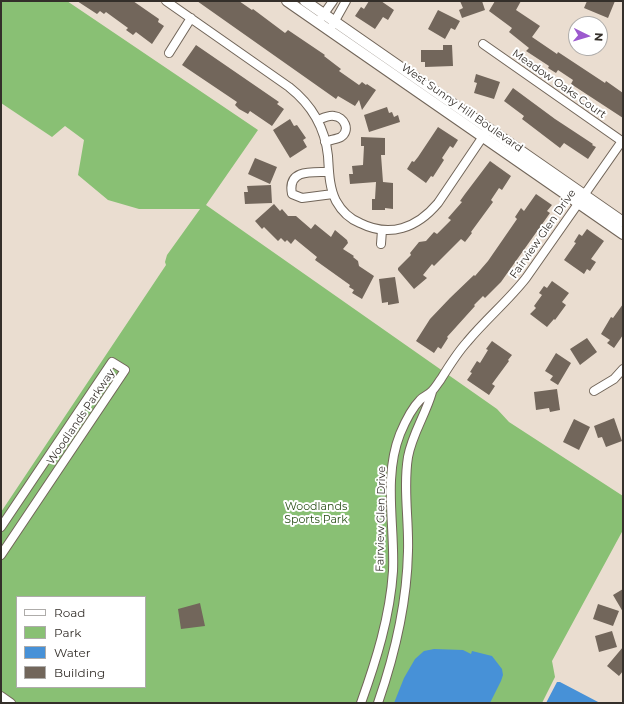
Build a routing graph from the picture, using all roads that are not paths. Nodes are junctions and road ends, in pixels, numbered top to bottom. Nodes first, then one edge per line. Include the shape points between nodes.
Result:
1 (166, 1) edge
2 (287, 1) edge
3 (305, 1) edge
4 (334, 1) edge
5 (346, 1) edge
6 (191, 18) junction
7 (321, 18) junction
8 (332, 25) junction
9 (483, 44) dead end
10 (169, 53) dead end
11 (318, 120) junction
12 (489, 128) junction
13 (482, 137) junction
14 (325, 142) junction
15 (623, 142) edge
16 (329, 172) junction
17 (333, 194) junction
18 (581, 198) junction
19 (623, 222) edge
20 (382, 230) junction
21 (623, 234) edge
22 (381, 244) dead end
23 (623, 369) edge
24 (594, 391) dead end
25 (432, 392) junction
26 (1, 527) edge
27 (1, 555) edge
28 (1, 696) edge
29 (11, 703) edge
30 (361, 703) edge
31 (378, 703) edge

1 - 6 street
2 - 7 street, West Sunny Hill Boulevard
3 - 7 street, West Sunny Hill Boulevard
4 - 7 street
5 - 8 street
6 - 10 street
6 - 11 street via 296,93 311,108
7 - 8 street, West Sunny Hill Boulevard
8 - 12 street, West Sunny Hill Boulevard
8 - 13 street, West Sunny Hill Boulevard
9 - 15 street, Meadow Oaks Court
11 - 14 street
11 - 14 street via 331,115 339,116 346,126 345,133 340,138
12 - 13 street
12 - 18 street, West Sunny Hill Boulevard
13 - 18 street, West Sunny Hill Boulevard
13 - 20 street via 430,212 411,225 395,230
14 - 16 street
15 - 18 street, Fairview Glen Drive
16 - 17 street
16 - 17 street via 306,172 292,179 290,185 292,194 302,198
17 - 20 street via 349,217 368,227
18 - 19 street, West Sunny Hill Boulevard
18 - 21 street, West Sunny Hill Boulevard
18 - 25 street, Fairview Glen Drive via 522,283 466,343
20 - 22 street
23 - 24 street via 614,379
25 - 30 street, Fairview Glen Drive via 420,399 408,417 395,451 391,484 394,551 390,597 374,665
25 - 31 street, Fairview Glen Drive via 408,456 408,551 405,590 400,625 388,675
26 - 27 street, Woodlands Parkway via 112,362 125,370
28 - 29 street

